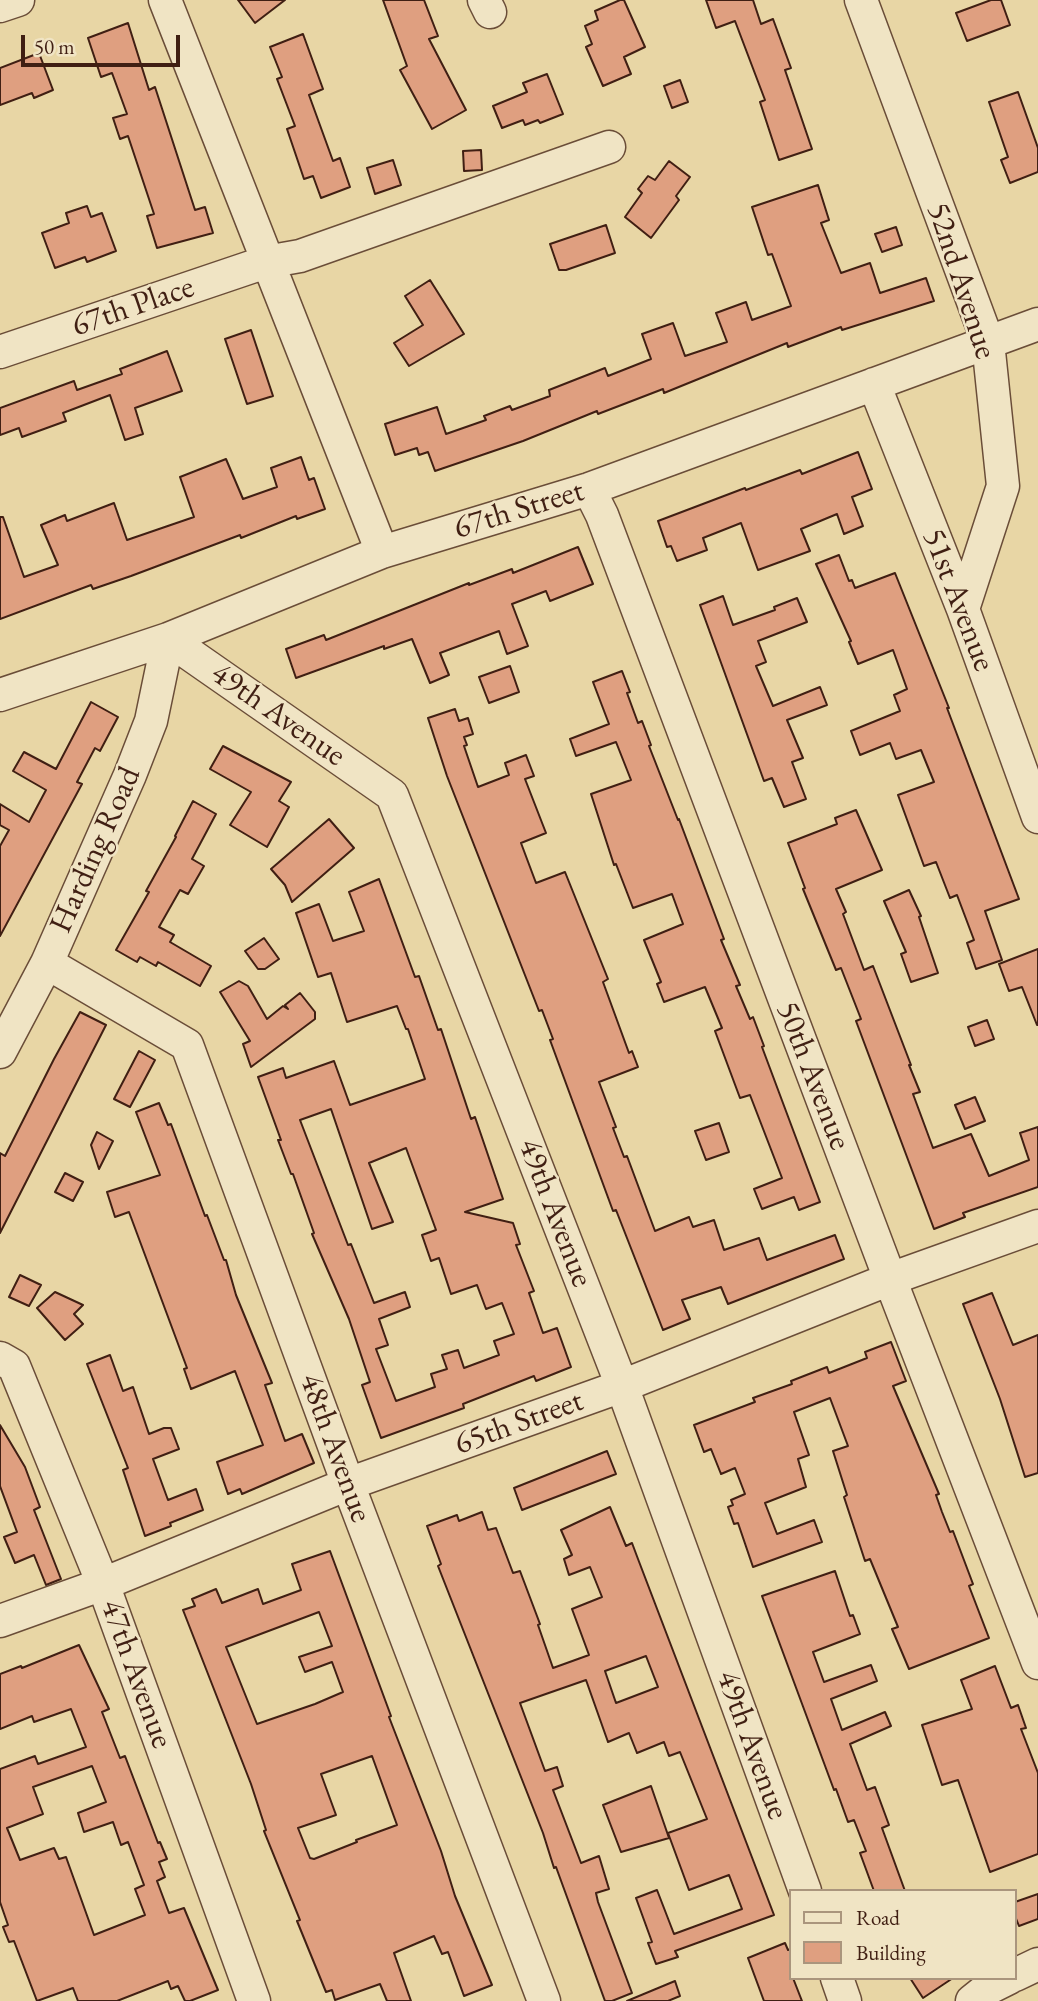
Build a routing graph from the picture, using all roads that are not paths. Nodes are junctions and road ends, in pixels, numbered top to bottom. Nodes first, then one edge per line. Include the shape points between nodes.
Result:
1 (18, 0) edge
2 (164, 0) edge
3 (861, 0) edge
4 (0, 6) edge
5 (609, 147) dead end
6 (266, 262) junction
7 (1038, 324) edge
8 (988, 342) junction
9 (0, 352) edge
10 (874, 384) junction
11 (589, 489) junction
12 (382, 552) junction
13 (963, 609) junction
14 (168, 639) junction
15 (0, 695) edge
16 (1038, 817) edge
17 (47, 963) junction
18 (0, 1052) edge
19 (1038, 1226) edge
20 (890, 1279) junction
21 (0, 1358) edge
22 (622, 1385) junction
23 (348, 1484) junction
24 (103, 1584) junction
25 (0, 1621) edge
26 (1038, 1663) edge
27 (804, 1889) edge
28 (1038, 1965) edge
29 (1017, 1974) edge
30 (838, 1980) edge
31 (1005, 1980) edge
32 (254, 2001) edge
33 (544, 2001) edge
34 (845, 2001) edge
35 (972, 2001) edge

1 - 4 street
2 - 6 street
3 - 8 street, 52nd Avenue
5 - 6 street, 67th Place via 300,256
6 - 9 street, 67th Place
6 - 12 street
7 - 8 street, 67th Street
8 - 10 street, 67th Street
8 - 13 street, 52nd Avenue via 1003,486
10 - 11 street, 67th Street
10 - 13 street, 51st Avenue
11 - 12 street, 67th Street
11 - 20 street, 50th Avenue
12 - 14 street, 67th Street
13 - 16 street, 51st Avenue
14 - 15 street, 67th Street
14 - 17 street, Harding Road via 151,721
14 - 22 street, 49th Avenue via 392,795
17 - 18 street, Harding Road
17 - 23 street, 48th Avenue via 187,1045
19 - 20 street, 65th Street
20 - 22 street, 65th Street
20 - 26 street, 50th Avenue
21 - 24 street, 47th Avenue via 14,1366
22 - 23 street, 65th Street
22 - 27 street, 49th Avenue
23 - 24 street, 65th Street
23 - 33 street, 48th Avenue
24 - 25 street, 65th Street
24 - 32 street, 47th Avenue
28 - 29 street
30 - 34 street
31 - 35 street

